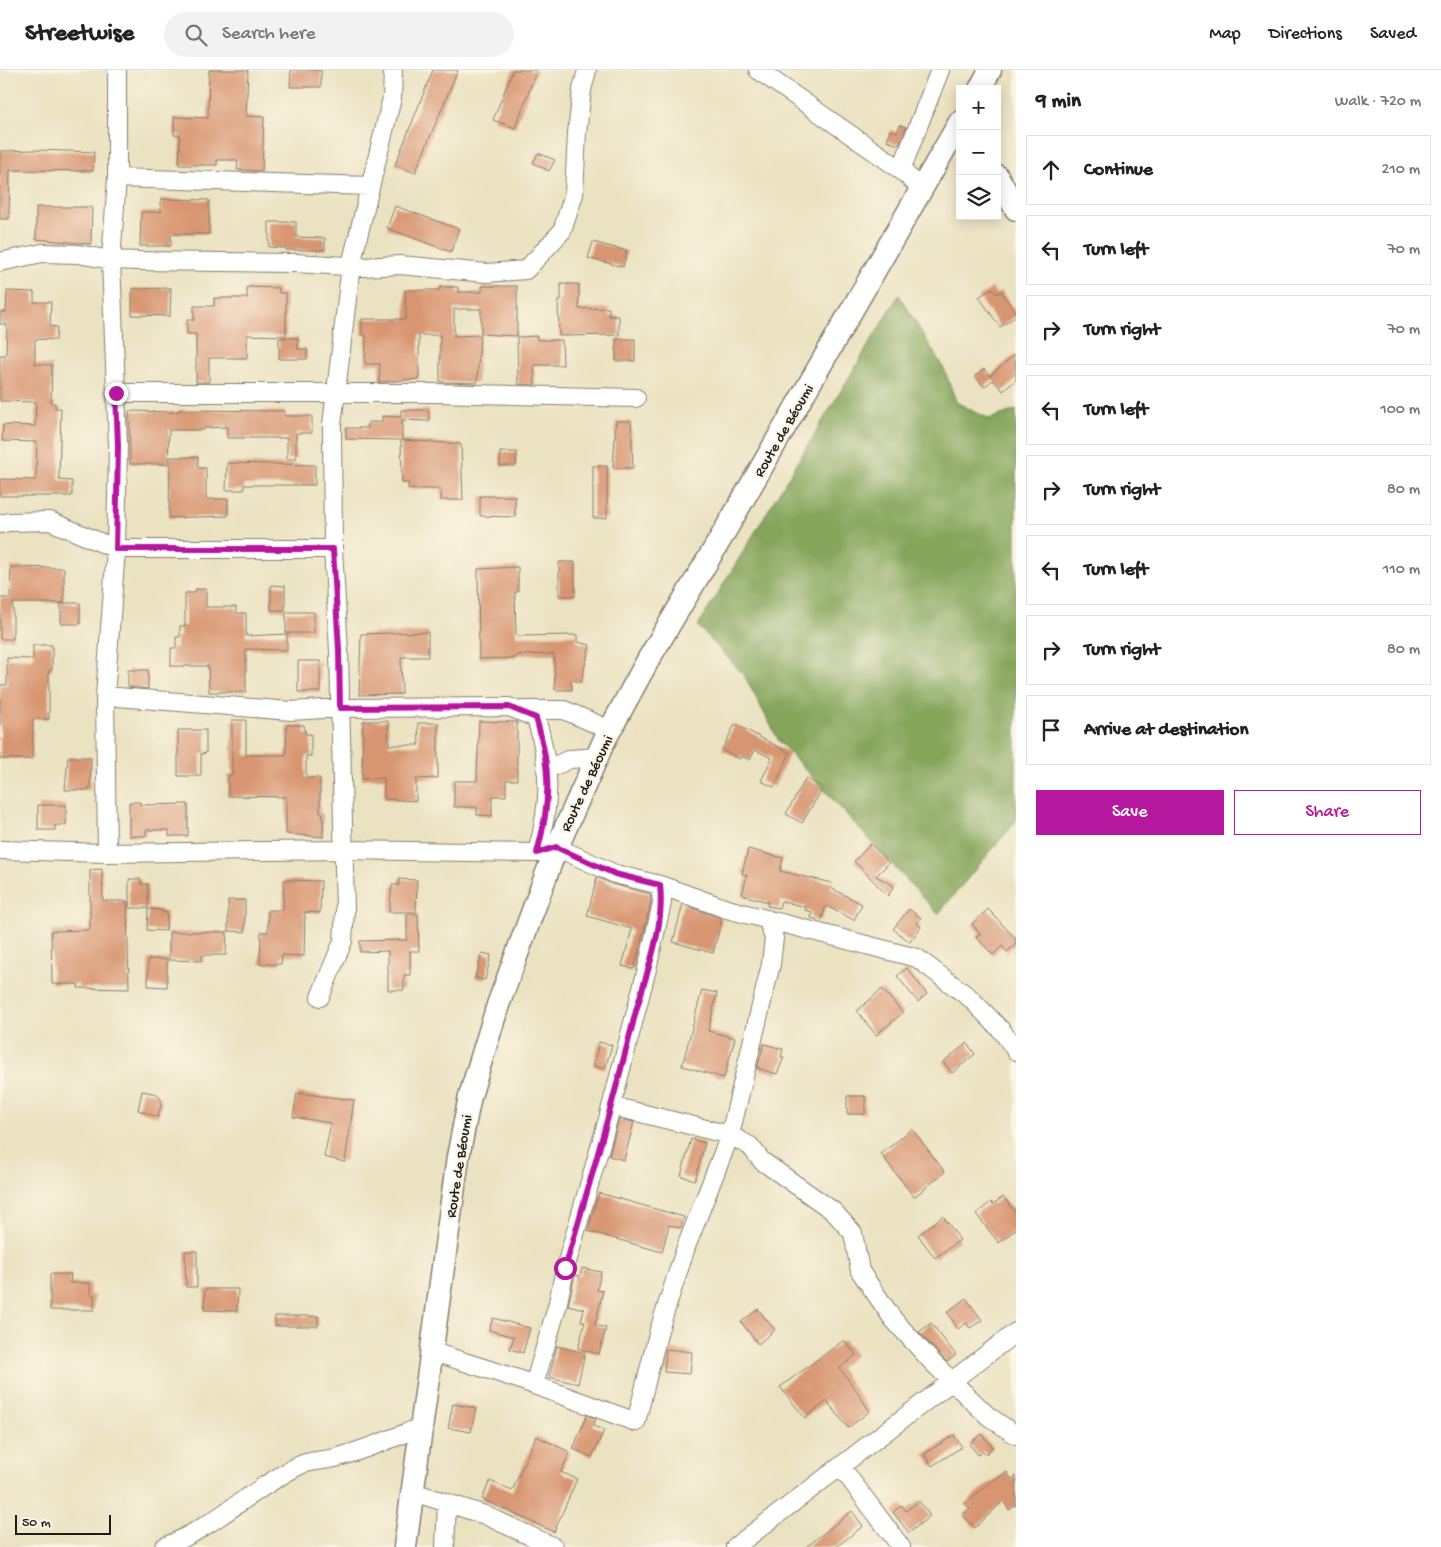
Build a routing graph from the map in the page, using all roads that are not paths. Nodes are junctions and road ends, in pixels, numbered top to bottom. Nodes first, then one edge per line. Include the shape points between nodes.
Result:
1 (116, 70) edge
2 (393, 70) edge
3 (587, 70) edge
4 (758, 70) edge
5 (940, 70) edge
6 (958, 130) edge
7 (951, 154) edge
8 (901, 170) junction
9 (117, 178) junction
10 (1001, 183) edge
11 (370, 186) junction
12 (922, 189) junction
13 (1016, 209) edge
14 (111, 260) junction
15 (0, 262) edge
16 (351, 265) junction
17 (116, 393) junction
18 (336, 393) junction
19 (636, 398) dead end
20 (0, 524) edge
21 (116, 549) junction
22 (333, 549) junction
23 (105, 696) junction
24 (340, 708) junction
25 (519, 710) junction
26 (610, 730) junction
27 (597, 757) junction
28 (546, 770) junction
29 (0, 850) edge
30 (344, 850) junction
31 (547, 850) junction
32 (107, 853) junction
33 (660, 885) junction
34 (767, 919) junction
35 (320, 998) dead end
36 (1016, 1051) edge
37 (612, 1106) junction
38 (730, 1135) junction
39 (1016, 1332) edge
40 (430, 1351) junction
41 (954, 1381) junction
42 (534, 1385) junction
43 (422, 1426) junction
44 (1016, 1435) edge
45 (841, 1467) junction
46 (413, 1492) junction
47 (447, 1504) junction
48 (164, 1547) edge
49 (405, 1547) edge
50 (445, 1547) edge
51 (554, 1547) edge
52 (735, 1547) edge
53 (901, 1547) edge

1 - 9 street
2 - 11 street via 392,98
3 - 16 street via 577,132 574,194 562,231 526,270 486,273 400,265
4 - 8 street
5 - 8 street
6 - 7 main road, Route de Béoumi
7 - 12 main road, Route de Béoumi
8 - 12 street
9 - 11 street
9 - 14 street
10 - 13 main road
11 - 16 street
12 - 26 main road, Route de Béoumi
14 - 15 street via 78,254 42,253
14 - 16 street
14 - 17 street
16 - 18 street
17 - 18 street
17 - 21 street
18 - 19 street
18 - 22 street via 332,435
20 - 21 street via 50,521
21 - 22 street
21 - 23 street
22 - 24 street
23 - 24 street via 290,711
23 - 32 street
24 - 25 street via 478,707
24 - 30 street
25 - 26 street via 564,710
25 - 28 street via 536,718
26 - 27 main road, Route de Béoumi
27 - 28 street via 570,758
27 - 31 main road, Route de Béoumi
28 - 31 street via 549,789
29 - 32 street
30 - 31 street
30 - 32 street
30 - 35 street via 343,941
31 - 33 street via 615,874
31 - 40 main road, Route de Béoumi via 470,1096
33 - 34 street via 727,909
33 - 37 street via 659,919
34 - 36 street via 917,958 970,998 1002,1031
34 - 38 street via 774,938 771,964
37 - 38 street
37 - 42 street
38 - 41 street via 750,1146 762,1161 833,1212 853,1233 860,1271 870,1288 932,1362
38 - 42 street via 686,1247 659,1330 636,1422
39 - 41 street
40 - 42 street
40 - 43 main road, Route de Béoumi
41 - 44 street via 988,1416
41 - 45 street
43 - 46 main road, Route de Béoumi
43 - 48 street via 372,1447 300,1464
45 - 52 street
45 - 53 street
46 - 47 street
46 - 49 main road, Route de Béoumi
47 - 50 street
47 - 51 street via 486,1515

